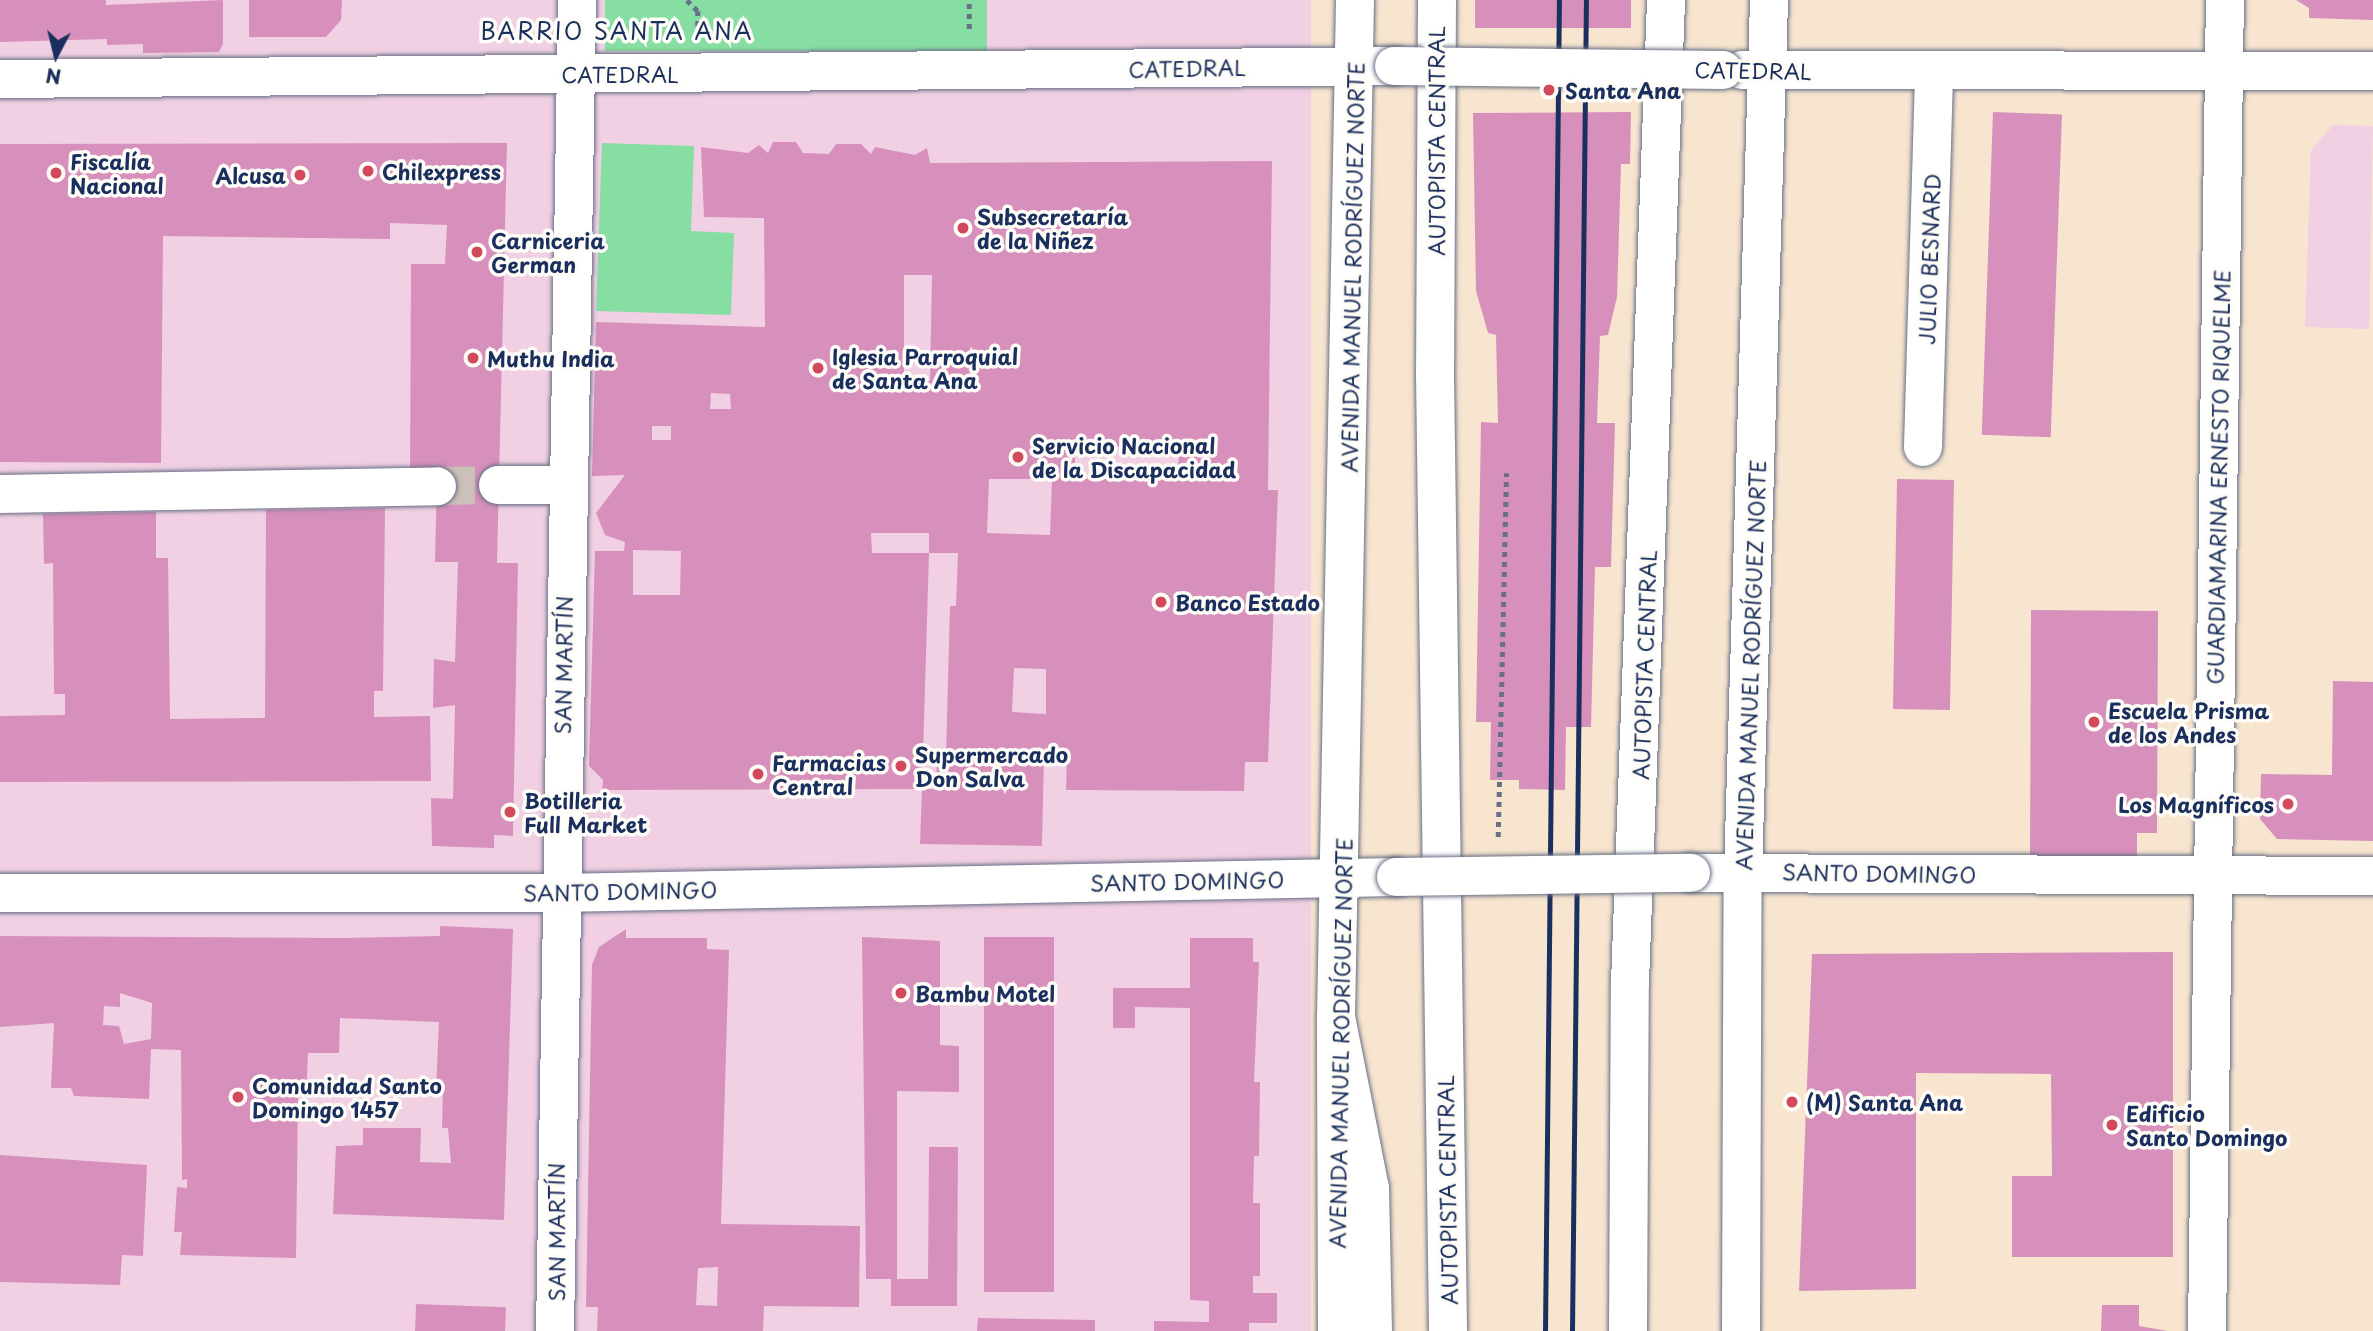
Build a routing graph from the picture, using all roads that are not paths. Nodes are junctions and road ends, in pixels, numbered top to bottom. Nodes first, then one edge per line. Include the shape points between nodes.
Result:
1 (577, 0) edge
2 (1355, 0) edge
3 (1437, 0) edge
4 (1666, 0) edge
5 (1769, 0) edge
6 (2225, 0) edge
7 (1355, 66) junction
8 (1768, 70) junction
9 (1934, 71) junction
10 (2224, 71) junction
11 (2373, 71) edge
12 (577, 74) junction
13 (0, 79) edge
14 (1923, 447) dead end
15 (498, 485) tunnel mouth
16 (567, 485) junction
17 (437, 486) tunnel mouth
18 (0, 494) edge
19 (1743, 872) junction
20 (2373, 876) edge
21 (2211, 877) junction
22 (1341, 878) junction
23 (0, 893) edge
24 (558, 893) junction
25 (1336, 1017) junction
26 (555, 1331) edge
27 (1337, 1331) edge
28 (1373, 1331) edge
29 (1448, 1331) edge
30 (1628, 1331) edge
31 (1741, 1331) edge
32 (2207, 1331) edge

1 - 12 main road, SAN MARTÍN
2 - 7 main road, AVENIDA MANUEL RODRÍGUEZ NORTE
3 - 29 main road, AUTOPISTA CENTRAL via 1435,374
4 - 30 main road, AUTOPISTA CENTRAL via 1630,983
5 - 8 main road, AVENIDA MANUEL RODRÍGUEZ NORTE
6 - 10 main road, GUARDIAMARINA ERNESTO RIQUELME
7 - 8 main road, CATEDRAL, bridge
7 - 12 main road, CATEDRAL
7 - 22 main road, AVENIDA MANUEL RODRÍGUEZ NORTE
8 - 9 main road, CATEDRAL
8 - 19 main road, AVENIDA MANUEL RODRÍGUEZ NORTE
9 - 10 main road, CATEDRAL
9 - 14 main road, JULIO BESNARD
10 - 11 main road, CATEDRAL
10 - 21 main road, GUARDIAMARINA ERNESTO RIQUELME
12 - 13 main road, CATEDRAL
12 - 16 main road, SAN MARTÍN
15 - 16 main road
16 - 24 main road, SAN MARTÍN
17 - 18 main road
19 - 21 main road, SANTO DOMINGO
19 - 22 main road, SANTO DOMINGO, bridge
19 - 31 main road, AVENIDA MANUEL RODRÍGUEZ NORTE
20 - 21 main road, SANTO DOMINGO
21 - 32 main road, GUARDIAMARINA ERNESTO RIQUELME
22 - 24 main road, SANTO DOMINGO
22 - 25 main road, AVENIDA MANUEL RODRÍGUEZ NORTE
23 - 24 main road, SANTO DOMINGO
24 - 26 main road, SAN MARTÍN
25 - 27 main road, AVENIDA MANUEL RODRÍGUEZ NORTE
25 - 28 main road via 1370,1188

